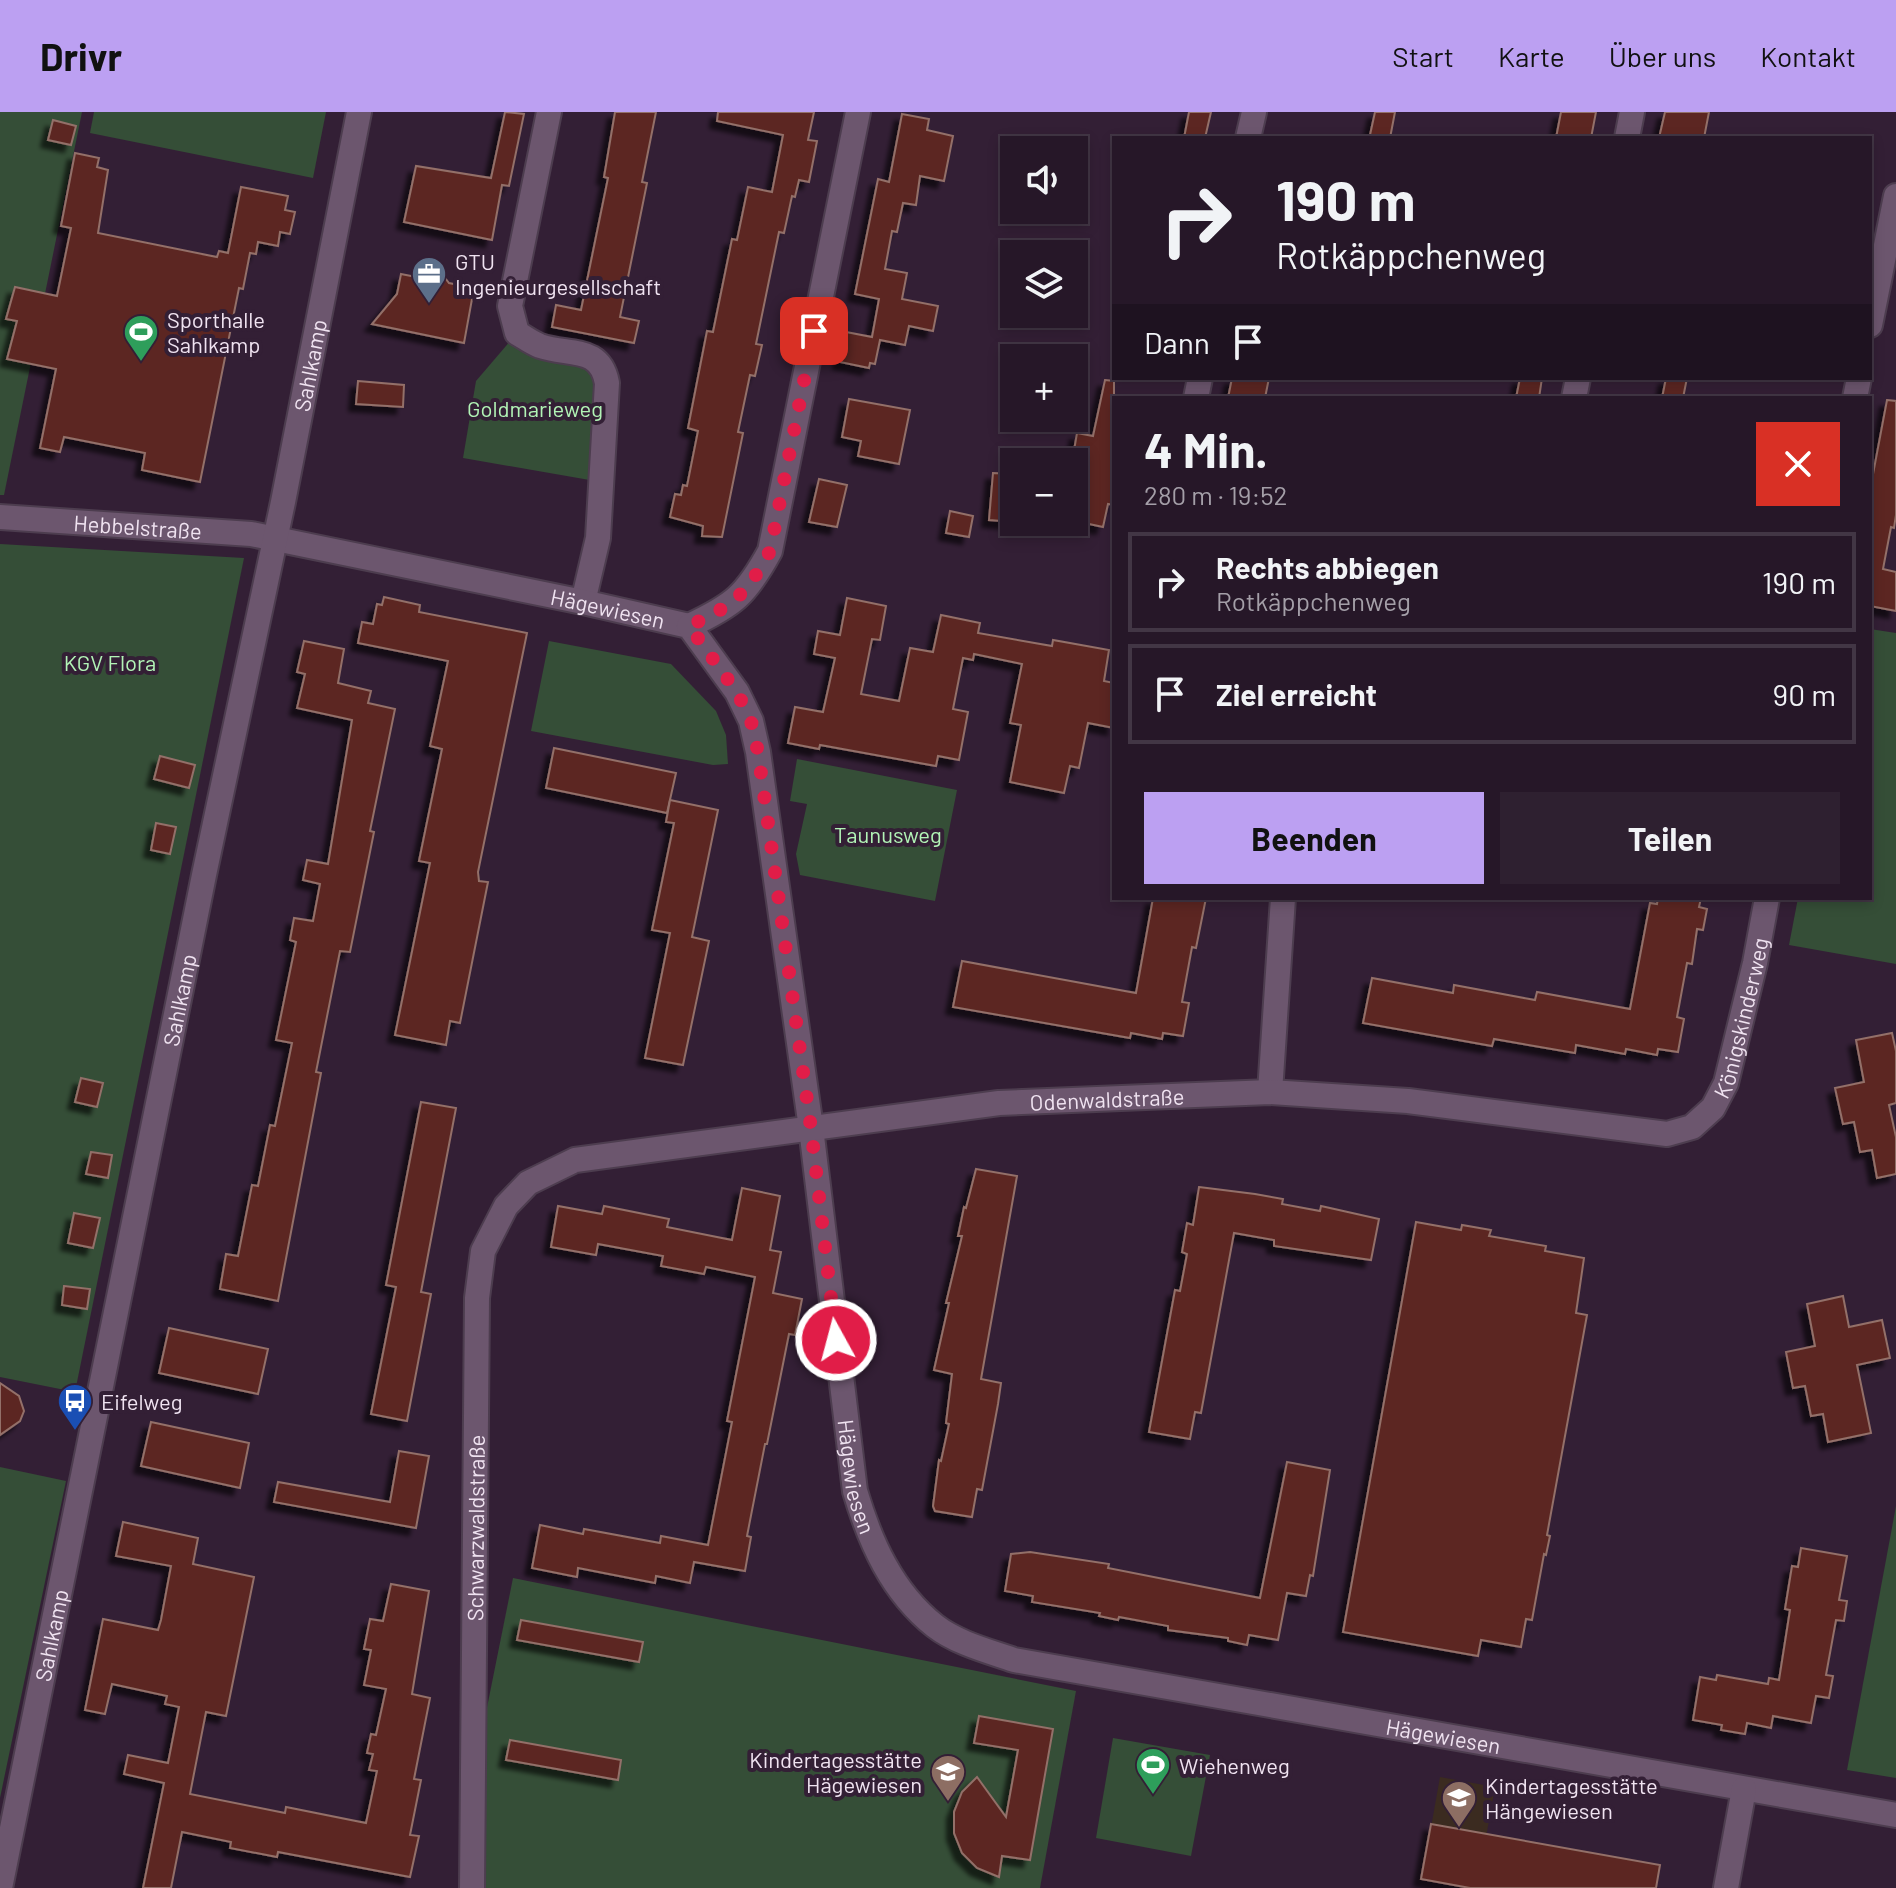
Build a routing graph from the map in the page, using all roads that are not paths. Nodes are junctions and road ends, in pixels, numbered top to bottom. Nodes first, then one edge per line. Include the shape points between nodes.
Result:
1 (359, 112) edge
2 (549, 112) edge
3 (858, 112) edge
4 (1254, 112) edge
5 (1632, 112) edge
6 (1248, 136) edge
7 (1627, 136) edge
8 (1896, 196) edge
9 (1872, 315) edge
10 (0, 517) edge
11 (275, 539) junction
12 (583, 602) junction
13 (689, 626) junction
14 (1283, 900) edge
15 (1767, 900) edge
16 (1270, 1092) junction
17 (1692, 1127) joint
18 (811, 1128) junction
19 (528, 1183) joint
20 (1744, 1789) junction
21 (1896, 1815) edge
22 (0, 1888) edge
23 (472, 1888) edge
24 (1726, 1888) edge

1 - 11 street, Sahlkamp
2 - 12 street via 510,306 517,333 539,345 592,356 605,371 598,538
3 - 13 street via 770,551 754,581 725,609
4 - 6 street
5 - 7 street
8 - 9 street
10 - 11 street, Hebbelstraße
11 - 12 street, Hägewiesen
11 - 22 street, Sahlkamp
12 - 13 street, Hägewiesen
13 - 18 street, Hägewiesen via 737,692 751,721
14 - 16 street
15 - 17 street, Königskinderweg via 1726,1083 1713,1108
16 - 17 street, Odenwaldstraße via 1408,1101 1642,1133
16 - 18 street, Odenwaldstraße via 999,1103
18 - 19 street, Odenwaldstraße via 575,1160
18 - 20 street, Hägewiesen via 855,1491 868,1536 888,1572 937,1627 1014,1660
19 - 23 street, Schwarzwaldstraße via 506,1206 483,1251 477,1298
20 - 21 street, Hägewiesen
20 - 24 street

